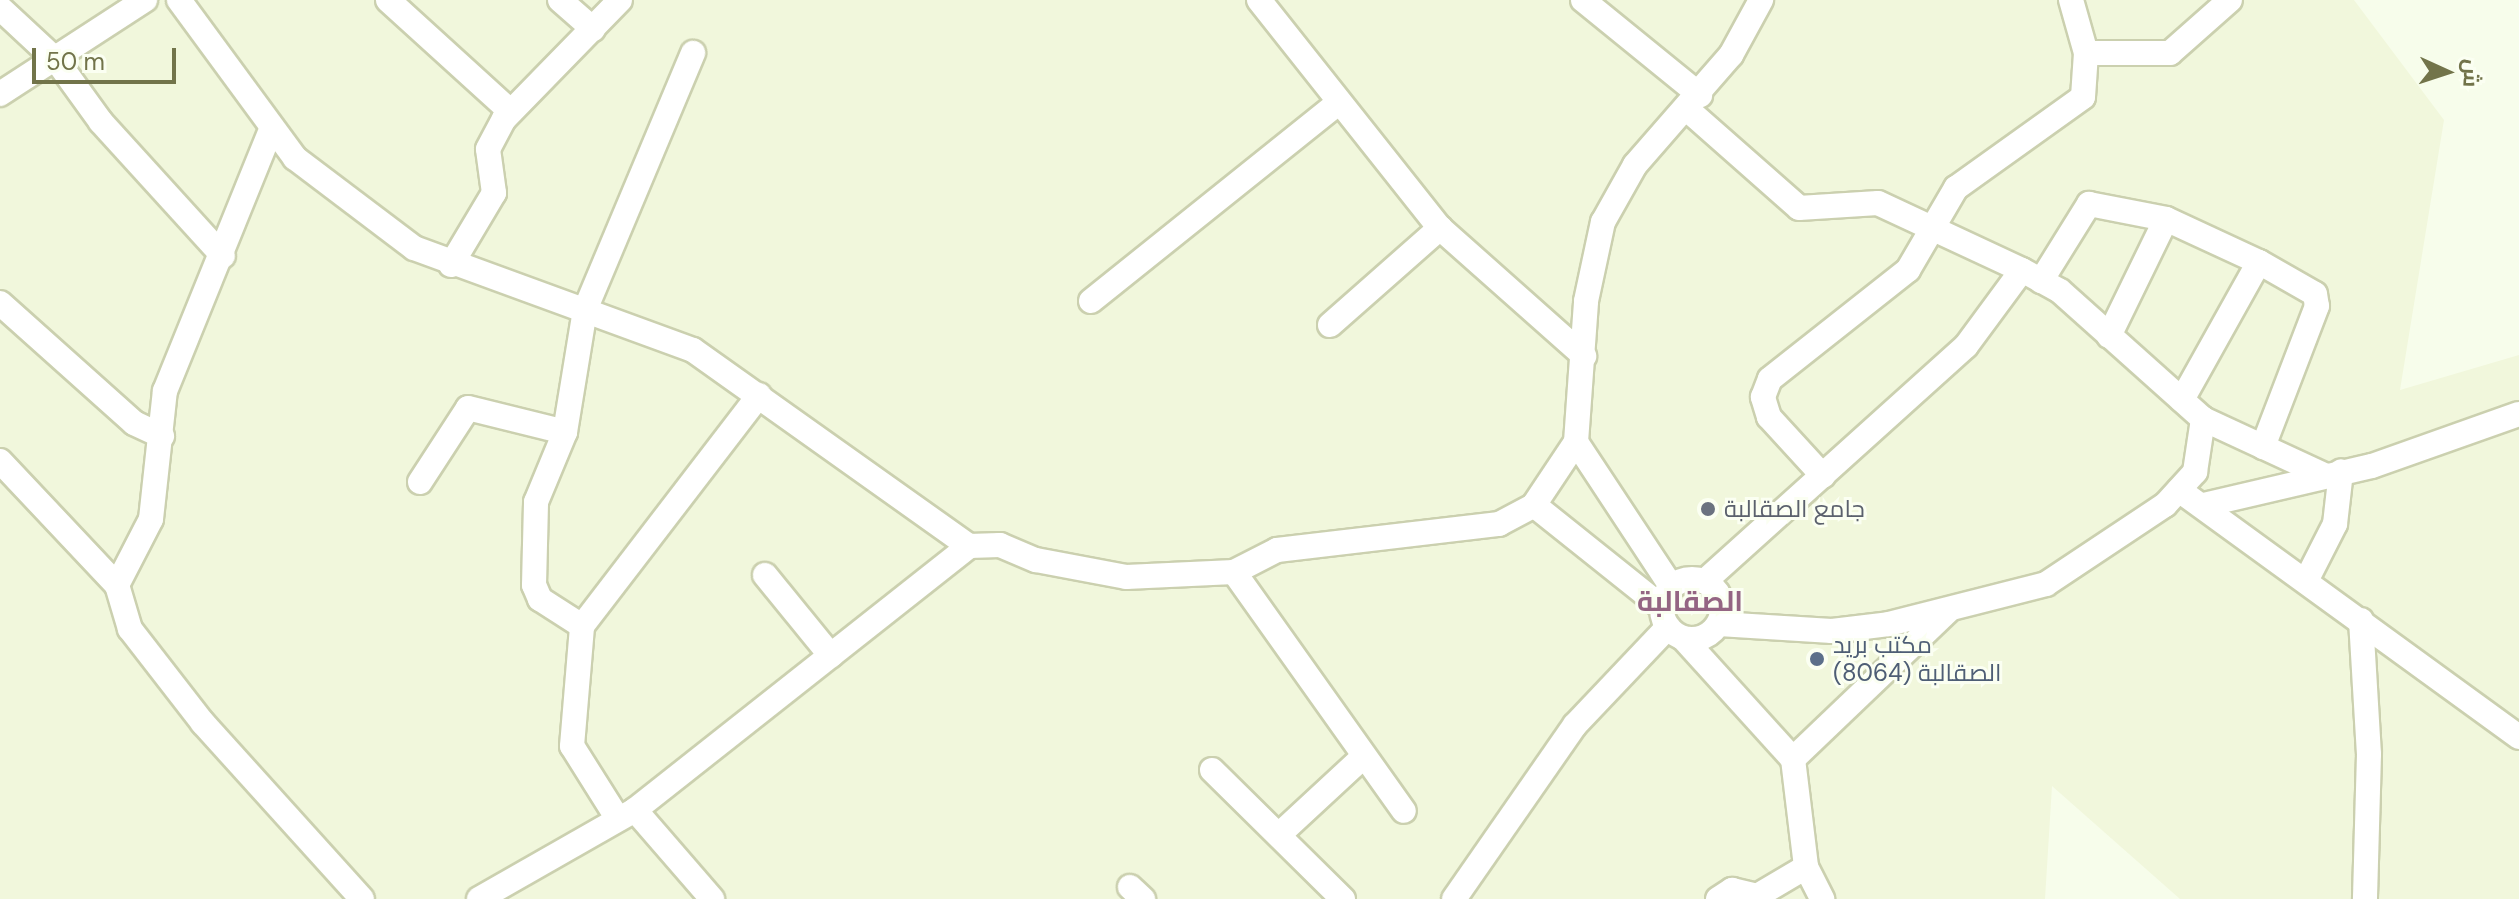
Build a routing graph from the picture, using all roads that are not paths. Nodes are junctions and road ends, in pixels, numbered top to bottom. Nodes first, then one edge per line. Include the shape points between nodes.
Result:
1 (145, 0) edge
2 (179, 0) edge
3 (388, 0) edge
4 (560, 0) edge
5 (620, 0) edge
6 (1259, 0) edge
7 (1583, 0) edge
8 (1761, 0) edge
9 (2071, 0) edge
10 (2230, 0) edge
11 (0, 8) edge
12 (593, 29) junction
13 (693, 53) dead end
14 (2086, 53) junction
15 (57, 61) junction
16 (0, 94) edge
17 (1694, 103) junction
18 (1336, 105) junction
19 (511, 112) junction
20 (271, 130) junction
21 (2166, 219) junction
22 (1440, 228) junction
23 (1934, 228) junction
24 (223, 256) junction
25 (2259, 262) junction
26 (451, 265) junction
27 (2031, 275) junction
28 (1091, 301) dead end
29 (0, 303) edge
30 (585, 310) junction
31 (1330, 325) dead end
32 (2109, 336) junction
33 (1584, 356) junction
34 (759, 395) junction
35 (2182, 400) junction
36 (2519, 414) edge
37 (2203, 419) junction
38 (565, 432) junction
39 (162, 436) junction
40 (1576, 442) junction
41 (2263, 447) junction
42 (3, 469) edge
43 (2332, 473) junction
44 (1823, 476) junction
45 (420, 482) dead end
46 (2179, 490) junction
47 (1534, 505) junction
48 (2204, 505) junction
49 (969, 546) junction
50 (1234, 572) junction
51 (765, 575) dead end
52 (2307, 579) junction
53 (1705, 581) junction
54 (117, 585) junction
55 (1949, 609) junction
56 (1671, 615) junction
57 (2361, 620) junction
58 (1719, 624) junction
59 (582, 626) junction
60 (831, 656) junction
61 (2519, 737) edge
62 (1363, 757) junction
63 (1793, 759) junction
64 (1212, 770) dead end
65 (1404, 811) dead end
66 (627, 814) junction
67 (1282, 832) junction
68 (1806, 867) junction
69 (362, 899) edge
70 (479, 899) edge
71 (712, 899) edge
72 (1343, 899) edge
73 (1454, 899) edge
74 (1718, 899) edge
75 (1822, 899) edge
76 (2365, 899) edge

1 - 15 street
2 - 20 street
3 - 19 street
4 - 12 street
5 - 12 street
6 - 18 street
7 - 17 street
8 - 17 street
9 - 14 street
10 - 14 street via 2170,53
11 - 15 street
12 - 19 street
13 - 30 street
14 - 23 street via 2083,97 1956,188
15 - 16 street
15 - 24 street via 101,122
17 - 23 street via 1799,208 1811,212 1861,199
17 - 33 street via 1635,165 1603,222
18 - 22 street
18 - 28 street
19 - 26 street via 488,149 494,193
20 - 24 street
20 - 26 street via 329,188
21 - 25 street
21 - 27 street via 2089,204
21 - 32 street
22 - 31 street
22 - 33 street
23 - 27 street
23 - 44 street via 1908,270 1766,387 1769,417
24 - 39 street via 165,391
25 - 35 street
25 - 41 street via 2315,294 2317,306
26 - 30 street
27 - 32 street
27 - 44 street via 1966,346
29 - 39 street via 134,423
30 - 34 street via 693,350
30 - 38 street
32 - 35 street
33 - 40 street
34 - 49 street
34 - 59 street
35 - 37 street
36 - 43 street
37 - 41 street
37 - 46 street via 2202,455
38 - 45 street via 468,408
38 - 59 street via 536,502 534,585 540,599
39 - 54 street via 151,519
40 - 47 street
40 - 56 street
41 - 43 street
42 - 54 street
43 - 48 street
43 - 52 street via 2335,524
44 - 53 street
46 - 48 street
46 - 55 street via 2074,570
47 - 50 street via 1499,524 1277,550
47 - 56 street
48 - 52 street
49 - 50 street via 1000,545 1036,560 1126,577
49 - 60 street
50 - 62 street
51 - 60 street
52 - 57 street
53 - 56 street
53 - 58 street via 1719,595
54 - 69 street via 130,629
55 - 58 street via 1832,631
55 - 63 street
56 - 58 street via 1704,637
56 - 63 street
56 - 73 street via 1575,725
57 - 61 street
57 - 76 street via 2369,754
59 - 66 street via 572,746
60 - 66 street
62 - 65 street
62 - 67 street
63 - 68 street
64 - 67 street
66 - 70 street
66 - 71 street
67 - 72 street
68 - 74 street via 1757,896 1732,890
68 - 75 street

